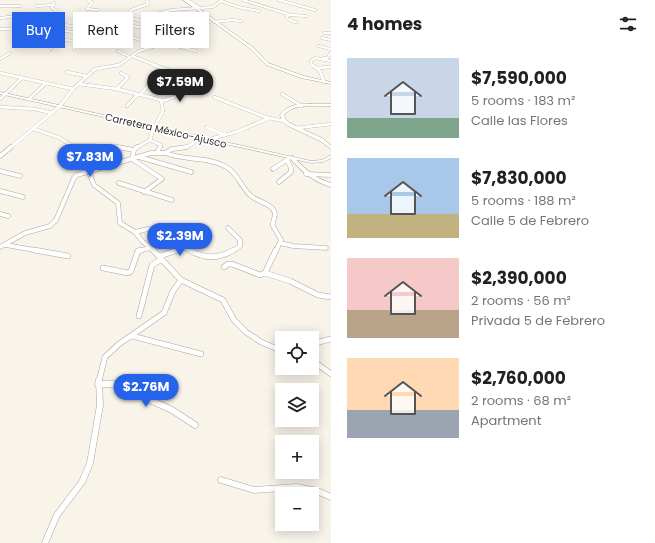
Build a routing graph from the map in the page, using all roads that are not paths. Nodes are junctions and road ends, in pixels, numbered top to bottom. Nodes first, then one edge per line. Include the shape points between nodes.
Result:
1 (88, 0) edge
2 (147, 0) edge
3 (185, 0) edge
4 (188, 0) edge
5 (243, 0) edge
6 (279, 0) edge
7 (221, 1) edge
8 (0, 6) edge
9 (20, 6) dead end
10 (37, 6) dead end
11 (195, 8) junction
12 (200, 8) junction
13 (97, 10) dead end
14 (315, 10) dead end
15 (259, 11) dead end
16 (56, 12) edge
17 (129, 12) edge
18 (163, 12) edge
19 (200, 12) edge
20 (289, 15) junction
21 (306, 16) dead end
22 (12, 17) edge
23 (0, 18) edge
24 (8, 18) junction
25 (12, 18) edge
26 (209, 19) edge
27 (241, 21) dead end
28 (296, 22) dead end
29 (209, 23) edge
30 (216, 23) junction
31 (73, 26) edge
32 (133, 26) dead end
33 (141, 27) edge
34 (0, 29) edge
35 (12, 29) edge
36 (73, 32) edge
37 (324, 33) dead end
38 (331, 33) edge
39 (322, 38) dead end
40 (331, 40) edge
41 (318, 46) dead end
42 (149, 48) edge
43 (185, 48) edge
44 (331, 49) edge
45 (118, 51) dead end
46 (196, 51) dead end
47 (10, 53) dead end
48 (331, 53) edge
49 (131, 56) junction
50 (315, 58) junction
51 (0, 59) edge
52 (331, 61) edge
53 (331, 67) edge
54 (317, 68) junction
55 (170, 70) dead end
56 (67, 72) dead end
57 (0, 73) edge
58 (121, 73) dead end
59 (86, 76) junction
60 (22, 78) junction
61 (324, 82) junction
62 (46, 83) junction
63 (331, 83) edge
64 (79, 84) junction
65 (149, 84) dead end
66 (178, 88) dead end
67 (73, 89) junction
68 (117, 89) junction
69 (2, 93) edge
70 (140, 94) junction
71 (282, 94) dead end
72 (214, 97) dead end
73 (0, 99) edge
74 (29, 99) junction
75 (162, 101) junction
76 (331, 105) edge
77 (60, 106) junction
78 (127, 106) dead end
79 (302, 106) junction
80 (0, 107) edge
81 (52, 113) junction
82 (269, 118) junction
83 (284, 121) junction
84 (331, 124) edge
85 (155, 127) junction
86 (206, 127) dead end
87 (297, 128) junction
88 (34, 129) junction
89 (225, 136) junction
90 (200, 137) junction
91 (210, 139) junction
92 (150, 140) junction
93 (71, 145) junction
94 (331, 148) edge
95 (134, 150) junction
96 (157, 152) junction
97 (165, 153) junction
98 (0, 156) edge
99 (331, 156) edge
100 (138, 157) junction
101 (289, 158) junction
102 (132, 159) junction
103 (273, 169) dead end
104 (90, 170) junction
105 (0, 171) edge
106 (191, 172) dead end
107 (306, 174) junction
108 (331, 175) edge
109 (20, 176) dead end
110 (279, 182) dead end
111 (119, 183) dead end
112 (331, 185) edge
113 (0, 191) edge
114 (144, 192) junction
115 (23, 197) dead end
116 (172, 200) dead end
117 (0, 214) edge
118 (8, 216) dead end
119 (198, 228) dead end
120 (228, 228) dead end
121 (135, 232) junction
122 (280, 243) junction
123 (196, 244) dead end
124 (6, 245) junction
125 (0, 247) edge
126 (184, 247) junction
127 (150, 248) junction
128 (326, 248) dead end
129 (68, 256) dead end
130 (161, 258) junction
131 (224, 267) dead end
132 (103, 268) dead end
133 (265, 273) junction
134 (181, 280) junction
135 (331, 298) edge
136 (139, 316) dead end
137 (132, 336) junction
138 (331, 339) edge
139 (319, 342) edge
140 (275, 348) edge
141 (201, 354) dead end
142 (319, 365) edge
143 (331, 374) edge
144 (98, 384) junction
145 (195, 425) dead end
146 (221, 480) dead end
147 (331, 496) edge
148 (45, 543) edge

1 - 13 street via 92,2 87,9
2 - 17 street via 148,4
3 - 11 main road
4 - 12 street
5 - 20 street
6 - 14 street
7 - 12 street via 213,7
7 - 15 street
8 - 9 street
10 - 16 street via 54,4 52,8
11 - 12 street
11 - 18 street
11 - 19 main road
20 - 21 street
20 - 28 street via 288,19
22 - 24 street
23 - 24 street
24 - 25 street
26 - 30 main road
27 - 30 street
29 - 30 street
30 - 61 main road via 253,49 267,64
31 - 36 street via 65,25 58,30
32 - 33 street
34 - 35 street
37 - 38 street
39 - 40 street
41 - 44 street
42 - 49 street
43 - 46 street
45 - 49 street
47 - 51 street
48 - 50 street via 327,58
49 - 55 street
49 - 59 street via 119,65 95,69
50 - 52 street
50 - 54 street via 311,62
53 - 54 street
54 - 61 street
56 - 59 street
57 - 60 street
58 - 68 street via 128,77
59 - 64 street
60 - 62 street
60 - 69 street
61 - 63 main road
62 - 67 street
62 - 74 street
64 - 67 street
64 - 68 street
65 - 70 street
66 - 75 street via 175,97
67 - 77 street
68 - 70 street
69 - 73 street
69 - 74 main road, Carretera México-Ajusco
70 - 75 street
70 - 78 street
71 - 79 street
72 - 82 street
74 - 77 main road, Carretera México-Ajusco
75 - 85 street via 163,111
76 - 79 main road
77 - 81 street
77 - 85 main road, Carretera México-Ajusco
79 - 83 main road via 284,112
80 - 81 street via 36,109
81 - 88 street
82 - 83 street
82 - 89 street
83 - 87 main road
84 - 87 street
85 - 90 main road, Carretera México-Ajusco
85 - 92 street
86 - 89 street
87 - 94 main road via 322,140
88 - 93 street via 64,138
88 - 98 street
89 - 91 street
90 - 91 main road, Carretera México-Ajusco
90 - 97 street via 187,147 172,149
91 - 101 main road, Carretera México-Ajusco
92 - 95 street
92 - 96 street via 161,145
93 - 95 street via 113,146
93 - 104 street
95 - 102 street
96 - 97 street
96 - 100 street
97 - 122 street via 228,168 250,196 274,210 272,226 280,238
99 - 101 main road, Carretera México-Ajusco via 320,162
100 - 102 street
100 - 106 street
101 - 103 street
101 - 107 street
101 - 110 street via 291,172
102 - 104 street
102 - 114 street via 162,179
104 - 121 street via 90,179 96,187 118,203 120,223
104 - 124 street via 74,178 56,220 50,226 25,232
105 - 109 street
107 - 108 street
107 - 112 street via 317,182
111 - 114 street
113 - 115 street
114 - 116 street
117 - 118 street
119 - 121 street via 186,240 148,229
120 - 126 street via 241,242 240,246 228,255 211,259 194,254
121 - 127 street
122 - 128 street
122 - 133 street
123 - 126 street
124 - 125 street
124 - 129 street
126 - 130 street
127 - 130 street
127 - 132 street via 138,251 128,273
130 - 134 street
130 - 136 street via 152,265
131 - 133 street via 232,264 260,275
133 - 135 street via 288,281 310,294
134 - 137 street via 173,291 164,313
134 - 140 street via 223,300 233,318 251,335
137 - 141 street
137 - 144 street via 105,357
138 - 139 street
142 - 143 street
144 - 145 street via 115,384 172,410
144 - 148 street via 100,405 90,463 82,482 57,515
146 - 147 street via 254,490 297,487

